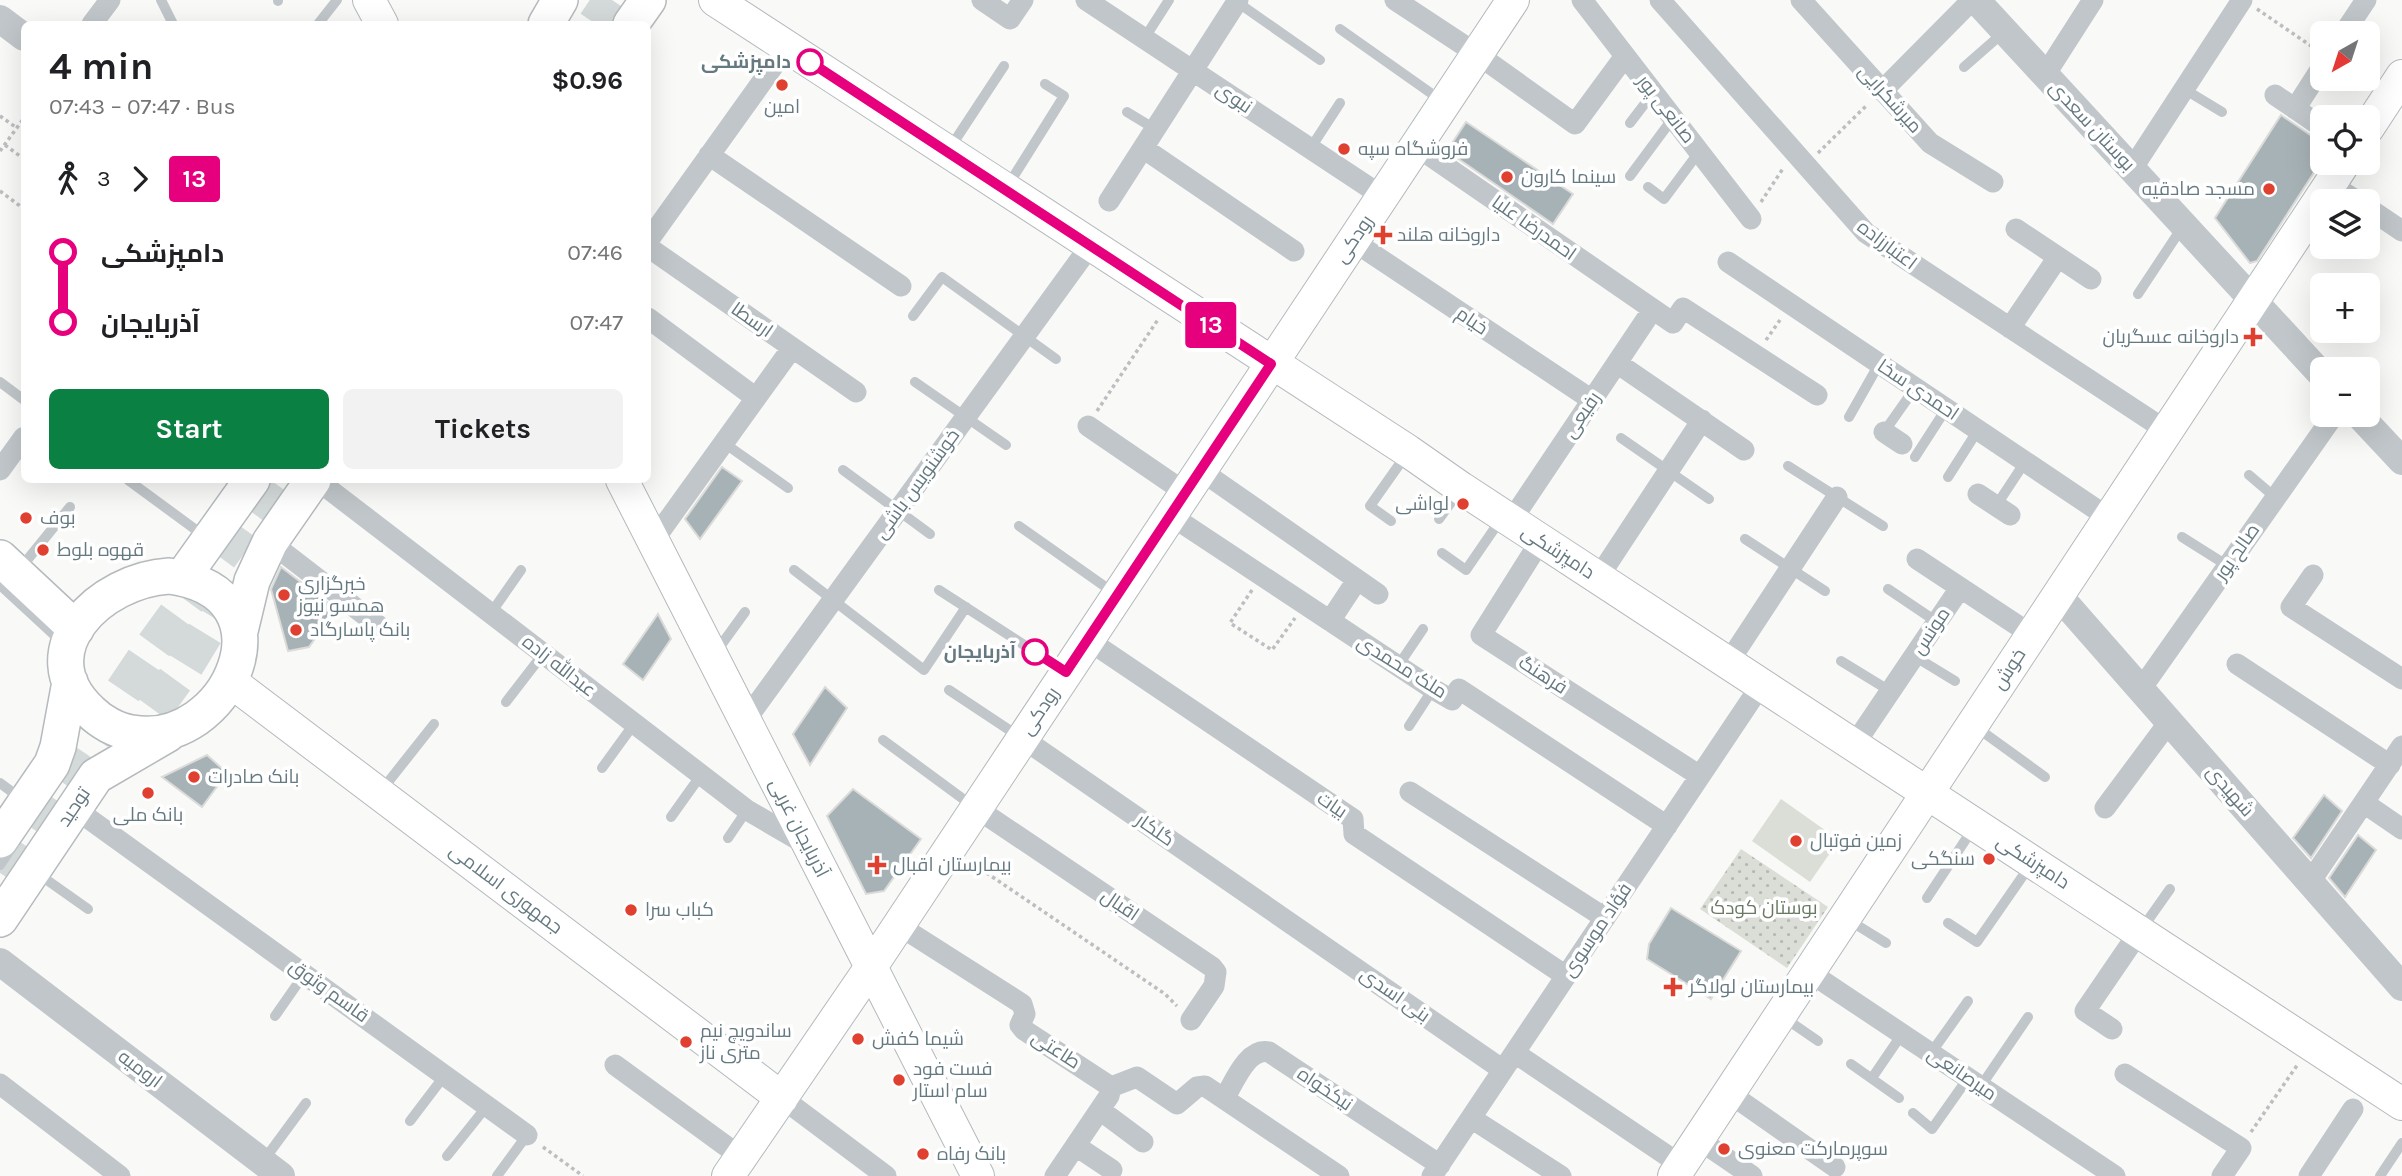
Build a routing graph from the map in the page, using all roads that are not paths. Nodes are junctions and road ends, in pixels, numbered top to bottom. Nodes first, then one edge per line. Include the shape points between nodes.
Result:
1 (110, 0) edge
2 (161, 0) edge
3 (337, 0) edge
4 (369, 0) edge
5 (390, 0) edge
6 (628, 0) edge
7 (648, 0) edge
8 (715, 0) edge
9 (982, 0) edge
10 (1023, 0) edge
11 (1170, 0) edge
12 (1395, 0) edge
13 (1513, 0) edge
14 (1582, 0) edge
15 (1660, 0) edge
16 (1801, 0) edge
17 (2092, 0) edge
18 (2366, 0) edge
19 (1090, 1) edge
20 (1236, 1) edge
21 (1979, 1) edge
22 (2249, 4) edge
23 (0, 19) edge
24 (94, 21) edge
25 (172, 21) edge
26 (320, 21) edge
27 (380, 21) edge
28 (400, 21) edge
29 (614, 21) edge
30 (633, 21) edge
31 (2352, 21) edge
32 (1339, 29) dead end
33 (2005, 32) junction
34 (21, 35) edge
35 (1144, 39) junction
36 (787, 47) junction
37 (1477, 54) junction
38 (1625, 56) junction
39 (1321, 60) dead end
40 (1004, 65) dead end
41 (1964, 67) dead end
42 (1193, 71) junction
43 (2045, 75) junction
44 (2402, 76) edge
45 (1045, 84) dead end
46 (2310, 85) edge
47 (2185, 89) junction
48 (1882, 91) junction
49 (1653, 93) junction
50 (2275, 94) dead end
51 (1340, 103) dead end
52 (1445, 103) junction
53 (2295, 108) junction
54 (2380, 110) edge
55 (1127, 112) dead end
56 (2222, 112) dead end
57 (1673, 118) junction
58 (2310, 119) edge
59 (1630, 123) dead end
60 (1155, 129) junction
61 (1416, 146) junction
62 (1143, 148) junction
63 (1310, 149) junction
64 (947, 152) junction
65 (1699, 152) junction
66 (709, 155) junction
67 (2132, 169) junction
68 (2336, 175) edge
69 (1630, 176) dead end
70 (1993, 182) dead end
71 (1648, 187) dead end
72 (1005, 190) junction
73 (1382, 197) junction
74 (1109, 201) dead end
75 (2380, 216) edge
76 (1751, 219) dead end
77 (2184, 225) junction
78 (2016, 229) dead end
79 (2402, 231) edge
80 (651, 237) edge
81 (1353, 241) junction
82 (1090, 246) junction
83 (651, 249) edge
84 (1294, 251) dead end
85 (2058, 257) junction
86 (1728, 262) dead end
87 (2091, 279) dead end
88 (901, 286) dead end
89 (2138, 294) dead end
90 (2254, 301) junction
91 (1653, 309) junction
92 (913, 316) dead end
93 (651, 320) edge
94 (2010, 328) junction
95 (1024, 336) junction
96 (792, 348) junction
97 (1056, 359) dead end
98 (2310, 362) edge
99 (1617, 363) junction
100 (1271, 364) junction
101 (1880, 364) junction
102 (0, 382) edge
103 (915, 382) dead end
104 (1915, 388) junction
105 (856, 393) dead end
106 (1817, 395) dead end
107 (21, 398) edge
108 (756, 398) junction
109 (1592, 400) junction
110 (1946, 409) junction
111 (965, 417) junction
112 (1849, 417) dead end
113 (1702, 420) junction
114 (1088, 426) road end
115 (2326, 427) edge
116 (2374, 427) edge
117 (1978, 430) junction
118 (2167, 431) junction
119 (1884, 432) joint
120 (1621, 438) dead end
121 (21, 441) edge
122 (724, 443) junction
123 (1006, 444) dead end
124 (2398, 447) edge
125 (1744, 450) dead end
126 (1909, 450) joint
127 (1408, 452) junction
128 (3, 462) edge
129 (2025, 462) junction
130 (1788, 466) dead end
131 (843, 470) dead end
132 (1668, 471) junction
133 (2249, 475) dead end
134 (1948, 477) dead end
135 (132, 483) edge
136 (250, 483) edge
137 (313, 483) edge
138 (319, 483) edge
139 (624, 483) edge
140 (788, 488) dead end
141 (1461, 488) junction
142 (1185, 493) junction
143 (1837, 497) junction
144 (2276, 498) junction
145 (1709, 499) dead end
146 (1995, 505) dead end
147 (70, 507) dead end
148 (897, 511) junction
149 (1507, 518) junction
150 (2109, 518) junction
151 (1439, 519) dead end
152 (1391, 521) dead end
153 (1019, 526) dead end
154 (1883, 526) dead end
155 (930, 534) dead end
156 (2182, 537) dead end
157 (1745, 538) dead end
158 (210, 540) junction
159 (1541, 540) junction
160 (653, 541) junction
161 (270, 542) junction
162 (1442, 553) dead end
163 (1917, 559) dead end
164 (2228, 566) junction
165 (1790, 569) junction
166 (521, 570) dead end
167 (794, 570) dead end
168 (5, 572) edge
169 (2313, 575) dead end
170 (182, 578) junction
171 (1598, 578) junction
172 (1357, 580) junction
173 (1960, 588) junction
174 (1888, 589) dead end
175 (939, 590) dead end
176 (1825, 591) dead end
177 (1377, 594) dead end
178 (1117, 595) junction
179 (2058, 595) junction
180 (832, 600) junction
181 (966, 607) junction
182 (746, 612) dead end
183 (491, 613) junction
184 (1330, 621) junction
185 (1937, 622) junction
186 (379, 626) dead end
187 (1423, 629) dead end
188 (240, 631) junction
189 (2032, 635) junction
190 (1088, 640) junction
191 (543, 654) junction
192 (1914, 656) junction
193 (712, 657) junction
194 (1841, 661) dead end
195 (1728, 663) junction
196 (2237, 664) dead end
197 (1398, 666) junction
198 (1066, 672) junction
199 (75, 674) junction
200 (2402, 679) edge
201 (230, 681) junction
202 (1955, 681) dead end
203 (1761, 685) junction
204 (1433, 689) junction
205 (2141, 689) junction
206 (949, 690) dead end
207 (1890, 691) junction
208 (506, 702) dead end
209 (745, 721) junction
210 (2169, 722) junction
211 (634, 723) junction
212 (434, 724) dead end
213 (1973, 724) junction
214 (1409, 726) dead end
215 (164, 731) junction
216 (1022, 738) junction
217 (883, 740) dead end
218 (1854, 745) junction
219 (2402, 746) edge
220 (2389, 765) junction
221 (601, 768) dead end
222 (701, 775) junction
223 (1700, 776) junction
224 (2045, 776) dead end
225 (1410, 792) dead end
226 (1927, 793) junction
227 (379, 794) junction
228 (74, 797) junction
229 (2364, 803) junction
230 (2105, 807) dead end
231 (976, 808) junction
232 (747, 810) junction
233 (12, 814) edge
234 (671, 817) dead end
235 (1976, 825) junction
236 (1667, 826) junction
237 (2402, 829) edge
238 (728, 838) dead end
239 (807, 845) junction
240 (2032, 862) junction
241 (16, 867) edge
242 (2310, 882) junction
243 (2170, 889) dead end
244 (1927, 898) dead end
245 (88, 909) dead end
246 (1605, 918) junction
247 (1845, 918) junction
248 (0, 919) edge
249 (1287, 921) joint
250 (1948, 923) dead end
251 (898, 925) junction
252 (2139, 932) junction
253 (1886, 943) dead end
254 (0, 962) edge
255 (871, 967) junction
256 (1809, 972) junction
257 (305, 973) junction
258 (1566, 976) junction
259 (2402, 987) edge
260 (1968, 1000) dead end
261 (1781, 1015) junction
262 (275, 1016) dead end
263 (2028, 1017) dead end
264 (1191, 1020) road end
265 (2112, 1029) dead end
266 (1902, 1034) junction
267 (1818, 1041) dead end
268 (1931, 1053) junction
269 (1509, 1061) junction
270 (1851, 1064) dead end
271 (615, 1065) dead end
272 (2125, 1074) dead end
273 (445, 1075) junction
274 (1872, 1079) junction
275 (1975, 1082) junction
276 (0, 1084) edge
277 (1111, 1087) junction
278 (1729, 1093) junction
279 (782, 1098) junction
280 (1899, 1098) dead end
281 (1224, 1100) junction
282 (306, 1103) dead end
283 (2402, 1104) edge
284 (487, 1106) junction
285 (1100, 1110) junction
286 (2353, 1110) dead end
287 (1913, 1114) dead end
288 (1471, 1118) junction
289 (410, 1121) dead end
290 (527, 1135) joint
291 (1698, 1139) junction
292 (1143, 1142) dead end
293 (2402, 1143) edge
294 (1076, 1146) junction
295 (447, 1156) dead end
296 (735, 1166) edge
297 (1835, 1167) dead end
298 (272, 1169) edge
299 (1112, 1170) dead end
300 (1436, 1171) edge
301 (1678, 1171) edge
302 (120, 1176) edge
303 (497, 1176) edge
304 (886, 1176) edge
305 (978, 1176) edge
306 (1055, 1176) edge
307 (1339, 1176) edge
308 (1561, 1176) edge
309 (1752, 1176) edge
310 (2115, 1176) edge
311 (2221, 1176) edge
312 (2309, 1176) edge
313 (2380, 1176) edge

1 - 24 street
2 - 25 lane
3 - 26 lane
4 - 27 main road
5 - 28 main road
6 - 29 main road
7 - 30 main road
8 - 36 main road, دامپزشکی
9 - 10 street via 1010,19
11 - 35 lane
12 - 37 street
13 - 37 main road, رودکی
14 - 38 street, صانعی پور
15 - 94 street, اعتبارزاده via 1856,223 1877,242
16 - 48 street, میرشکرایی
17 - 43 street
18 - 31 street
19 - 35 street, نبوی
20 - 39 lane
20 - 42 street
21 - 33 street, بوستان سعدی
21 - 48 street
22 - 47 street
23 - 34 street
32 - 52 lane
33 - 41 lane
33 - 43 street, بوستان سعدی
35 - 42 street, نبوی
36 - 64 main road, دامپزشکی
36 - 66 street
37 - 38 street via 1575,124
37 - 52 main road, رودکی
38 - 49 street, صانعی پور
40 - 64 lane
42 - 60 street
42 - 63 street, نبوی
43 - 67 street, بوستان سعدی
44 - 54 main road
45 - 72 lane via 1064,96
46 - 53 street
47 - 56 lane
47 - 67 street
48 - 70 street, میرشکرایی via 1930,143
49 - 57 street, صانعی پور
49 - 59 lane
50 - 53 street
51 - 63 lane
52 - 61 main road, رودکی
53 - 58 street
55 - 60 lane
57 - 65 street, صانعی پور
57 - 69 lane
60 - 62 street
61 - 73 main road, رودکی
61 - 91 street, احمدرضا علیا
62 - 74 street
62 - 84 street
63 - 73 street, نبوی
64 - 72 main road, دامپزشکی
65 - 71 lane via 1664,198
65 - 76 street, صانعی پور
66 - 80 street
66 - 88 street
67 - 77 street, بوستان سعدی
68 - 90 main road, خوش
72 - 82 main road, دامپزشکی
73 - 81 main road, رودکی
75 - 79 street
77 - 89 lane
77 - 90 street, بوستان سعدی
78 - 85 street
81 - 100 main road, رودکی
81 - 109 street, خیام
82 - 95 street, خوشنویس باشی
82 - 100 main road, دامپزشکی
83 - 96 street, ارسطا
85 - 87 street
85 - 94 street
86 - 101 street, احمدی سخا
90 - 98 street, بوستان سعدی
90 - 118 main road, خوش
91 - 99 street, رفیعی
91 - 106 street via 1673,323 1683,308
92 - 95 lane via 942,277
93 - 108 street
94 - 118 street, اعتبارزاده
95 - 97 lane
95 - 111 street, خوشنویس باشی
96 - 105 street, ارسطا
96 - 108 street
99 - 109 street, رفیعی
99 - 113 street
100 - 127 main road, دامپزشکی
100 - 142 main road, رودکی
101 - 104 street, احمدی سخا
101 - 112 lane
102 - 107 lane
103 - 111 lane
104 - 110 street, احمدی سخا
104 - 119 lane
108 - 122 street
109 - 149 street, رفیعی
110 - 117 street, احمدی سخا
110 - 126 lane
111 - 123 lane
111 - 148 street, خوشنویس باشی
113 - 125 street
113 - 132 street
114 - 142 street
115 - 144 street, صالح پور
116 - 124 street
117 - 129 street, احمدی سخا
117 - 134 lane
118 - 150 main road, خوش
119 - 126 street
120 - 132 lane
121 - 128 street
122 - 140 lane
122 - 160 street
127 - 141 main road, دامپزشکی
127 - 152 lane via 1370,506
129 - 146 lane
129 - 150 street, احمدی سخا
130 - 143 lane
131 - 148 lane
132 - 145 lane
132 - 171 street
133 - 144 lane
135 - 158 lane
136 - 158 main road
137 - 161 main road
138 - 183 street, عبدالله زاده
139 - 160 main road, آذربایجان غربی
141 - 149 main road, دامپزشکی
141 - 151 lane
142 - 172 street
142 - 178 main road, رودکی
142 - 184 street, ملک محمدی via 1261,576
143 - 154 lane
143 - 165 street
144 - 164 street, صالح پور
147 - 168 lane
148 - 155 lane
148 - 180 street, خوشنویس باشی
149 - 159 main road, دامپزشکی
149 - 162 lane via 1466,570
150 - 179 main road, خوش
153 - 178 lane
156 - 164 lane
157 - 165 lane
158 - 170 main road
159 - 171 main road, دامپزشکی
159 - 223 street, فرهنگ via 1480,635
160 - 193 main road, آذربایجان غربی
161 - 186 street
161 - 188 main road via 252,581
163 - 173 street
164 - 205 street, صالح پور
165 - 176 lane
165 - 195 street
166 - 183 lane
167 - 180 lane
168 - 199 main road
169 - 200 street via 2291,607
170 - 188 main road via 204,585 224,600
170 - 199 main road via 156,577 125,586 98,603
171 - 195 main road, دامپزشکی
172 - 177 street
172 - 184 street
173 - 185 street, مونس
173 - 189 street, مونس
174 - 185 lane
175 - 181 lane
178 - 190 main road, رودکی
179 - 189 main road, خوش
179 - 205 street, شهیدی
180 - 181 lane via 924,670
180 - 209 street, خوشنویس باشی
181 - 198 lane
182 - 193 lane
183 - 191 street, عبدالله زاده
184 - 197 street, ملک محمدی
185 - 192 street, مونس
187 - 197 lane
188 - 201 main road via 239,654
189 - 213 main road, خوش
190 - 198 main road, رودکی
190 - 258 street, بیات via 1353,819 1354,834
191 - 208 lane
191 - 211 street, عبدالله زاده
192 - 202 lane
192 - 207 street, مونس
193 - 209 main road, آذربایجان غربی
194 - 207 lane
195 - 203 main road, دامپزشکی
196 - 220 street
197 - 204 street, ملک محمدی
198 - 216 main road, رودکی
199 - 215 main road via 93,714 131,733
199 - 233 main road via 52,764
201 - 215 main road via 197,718
201 - 227 main road, جمهوری اسلامی
203 - 218 main road, دامپزشکی
203 - 223 street, فؤاد موسوی
204 - 214 lane
204 - 236 street, ملک محمدی via 1451,700 1459,689
205 - 210 street, شهیدی
206 - 216 lane
207 - 218 street, مونس
209 - 239 main road, آذربایجان غربی
210 - 230 street
210 - 242 street, شهیدی
211 - 221 lane
211 - 222 street, عبدالله زاده
212 - 227 lane
213 - 224 lane
213 - 226 main road, خوش
215 - 228 main road, توحید via 96,776
216 - 231 main road, رودکی
216 - 249 street, گلکار
217 - 231 lane
218 - 226 main road, دامپزشکی
219 - 220 street
220 - 229 street
222 - 232 street, عبدالله زاده
222 - 234 lane
223 - 236 street, فؤاد موسوی
225 - 246 street
226 - 235 main road, دامپزشکی
226 - 247 main road, خوش
227 - 279 main road, جمهوری اسلامی
228 - 241 main road, توحید
228 - 257 street, قاسم وثوق
229 - 237 street
229 - 242 street
231 - 251 main road, رودکی
231 - 264 street, اقبال via 1212,967 1214,986
232 - 238 lane
232 - 239 street, عبدالله زاده
233 - 241 lane
235 - 240 main road, دامپزشکی
235 - 244 lane
236 - 246 street, فؤاد موسوی
239 - 255 main road, آذربایجان غربی
240 - 250 lane via 1977,942
240 - 252 main road, دامپزشکی
241 - 245 lane
241 - 248 main road, توحید
242 - 259 street, شهیدی
243 - 252 lane
246 - 258 street, فؤاد موسوی
247 - 253 lane
247 - 256 main road, خوش
249 - 269 street, بنی اسدی
251 - 255 main road, رودکی
251 - 277 street, طاعتی via 1022,1004 1025,1014 1020,1025 1024,1030
252 - 265 street via 2085,1011
252 - 283 main road, دامپزشکی
254 - 298 street, ارومیه
255 - 279 main road, رودکی
255 - 305 main road, آذربایجان غربی
256 - 261 main road, خوش
256 - 266 street, میرصانعی
257 - 262 lane
257 - 273 street, قاسم وثوق
258 - 269 street, فؤاد موسوی
260 - 268 lane
261 - 267 lane
261 - 278 main road, خوش
263 - 275 lane
266 - 268 street, میرصانعی
266 - 274 lane
268 - 275 street, میرصانعی
269 - 288 street, فؤاد موسوی
269 - 301 street, بنی اسدی
270 - 274 lane
271 - 296 street
272 - 311 street via 2241,1148
273 - 284 street, قاسم وثوق
273 - 289 lane
274 - 280 lane
275 - 287 lane via 1932,1129
275 - 310 street, میرصانعی
276 - 302 street
277 - 281 street via 1137,1077 1177,1104 1201,1086
277 - 285 street
278 - 291 main road, خوش
278 - 297 street
279 - 296 main road, رودکی
279 - 304 street
281 - 300 street, نیکخواه via 1251,1056 1269,1052
281 - 307 street
282 - 298 lane
284 - 290 street, قاسم وثوق
284 - 295 lane
285 - 292 street
285 - 294 street
286 - 312 street
288 - 300 street, فؤاد موسوی
288 - 308 street
290 - 303 lane
291 - 301 main road, خوش
291 - 309 street
293 - 313 lane
294 - 299 street
294 - 306 street

